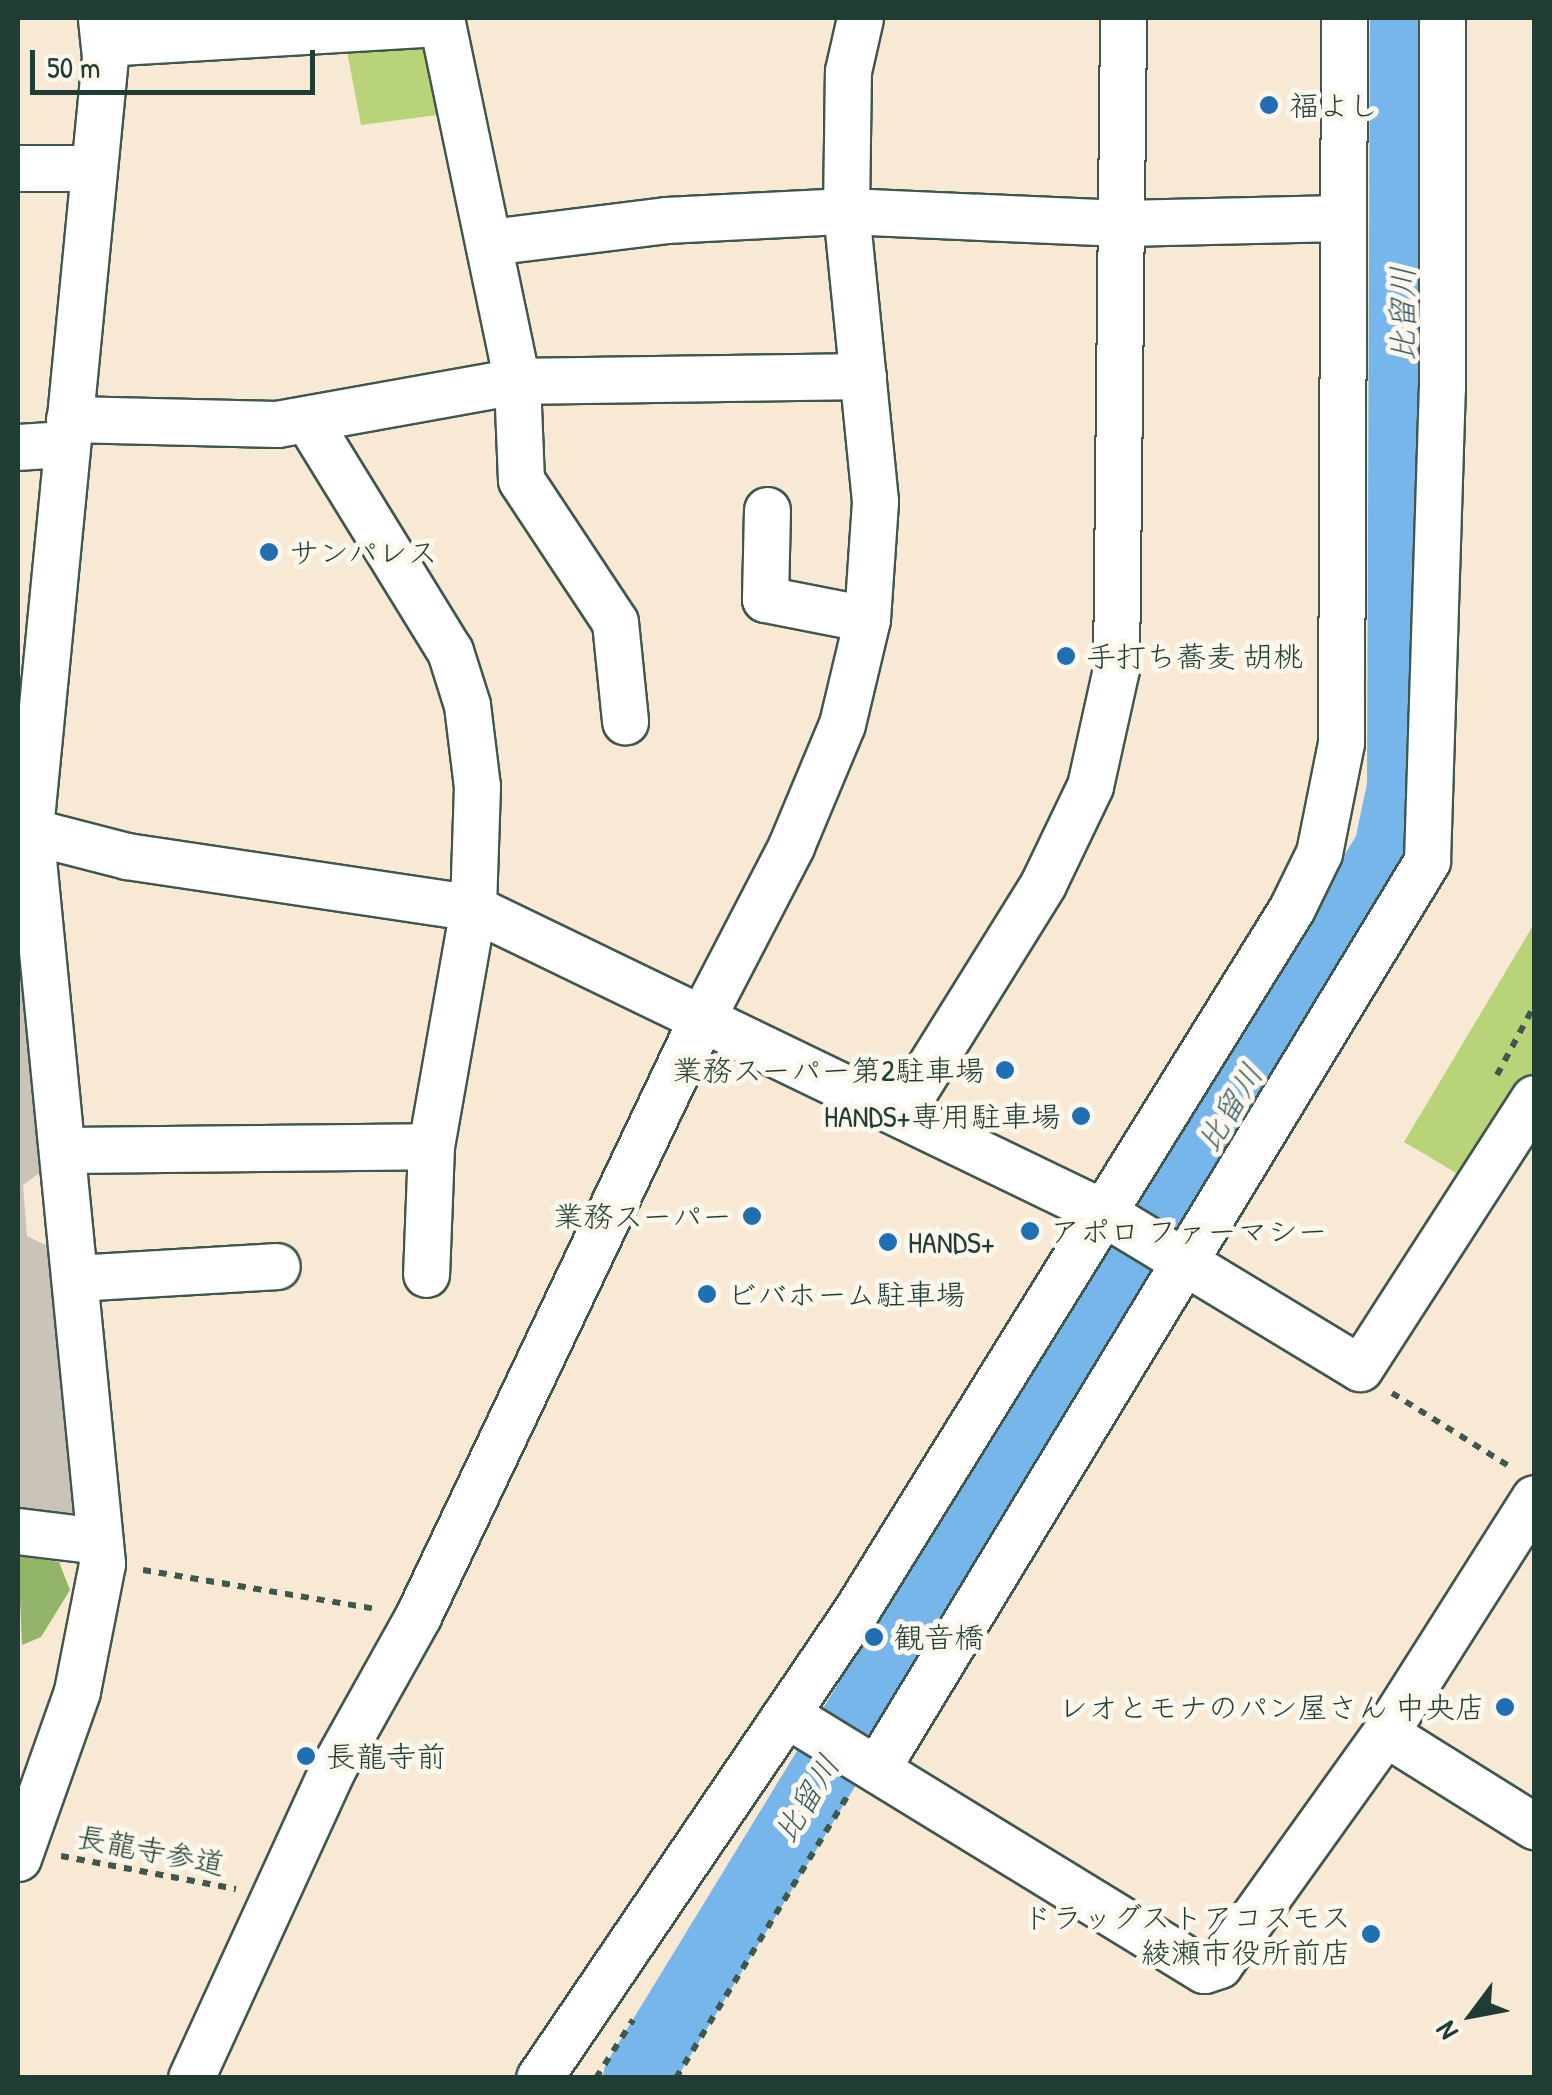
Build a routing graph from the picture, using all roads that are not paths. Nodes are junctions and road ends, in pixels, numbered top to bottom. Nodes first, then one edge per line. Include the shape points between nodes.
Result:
1 (860, 18) edge
2 (1123, 18) edge
3 (1344, 18) edge
4 (1442, 18) edge
5 (441, 20) edge
6 (102, 30) edge
7 (18, 168) edge
8 (94, 168) junction
9 (846, 211) junction
10 (1341, 218) junction
11 (1122, 223) junction
12 (490, 242) junction
13 (862, 376) junction
14 (517, 381) junction
15 (306, 419) junction
16 (67, 431) junction
17 (18, 447) edge
18 (767, 510) dead end
19 (867, 619) junction
20 (625, 722) dead end
21 (24, 829) edge
22 (473, 908) junction
23 (702, 1018) junction
24 (1534, 1098) edge
25 (900, 1114) junction
26 (430, 1146) junction
27 (64, 1150) junction
28 (1146, 1240) junction
29 (277, 1266) dead end
30 (426, 1274) dead end
31 (76, 1278) junction
32 (1526, 1485) edge
33 (18, 1531) edge
34 (101, 1552) junction
35 (1386, 1733) junction
36 (835, 1744) junction
37 (1534, 1826) edge
38 (20, 1853) edge
39 (191, 2078) edge
40 (540, 2078) edge

1 - 9 street via 848,71
2 - 11 street
3 - 10 street
4 - 28 street via 1442,388 1426,862
5 - 6 street
5 - 12 street
6 - 8 street
7 - 8 street
8 - 16 street
9 - 11 street
9 - 12 street via 666,220
9 - 13 street
10 - 11 street
10 - 28 street via 1341,743 1332,810
11 - 25 street via 1116,669 1090,786 1044,884
12 - 14 street
13 - 14 street
13 - 19 street via 874,501
14 - 15 street
14 - 20 street via 521,480 615,622
15 - 16 street
15 - 22 street via 450,651 468,705 477,786
16 - 17 street
16 - 21 street
18 - 19 street via 765,599
19 - 23 street via 842,724 791,846
21 - 22 street via 127,856
21 - 27 street
22 - 23 street
22 - 26 street
23 - 25 street
23 - 39 street via 418,1616 272,1896
24 - 28 street via 1360,1368
25 - 28 street
26 - 27 street
26 - 30 street
27 - 31 street
28 - 36 street
28 - 36 street
29 - 31 street
31 - 34 street
32 - 35 street
33 - 34 street
34 - 38 street via 77,1690
35 - 36 street via 1219,1965 1204,1970
35 - 37 street
36 - 40 street

